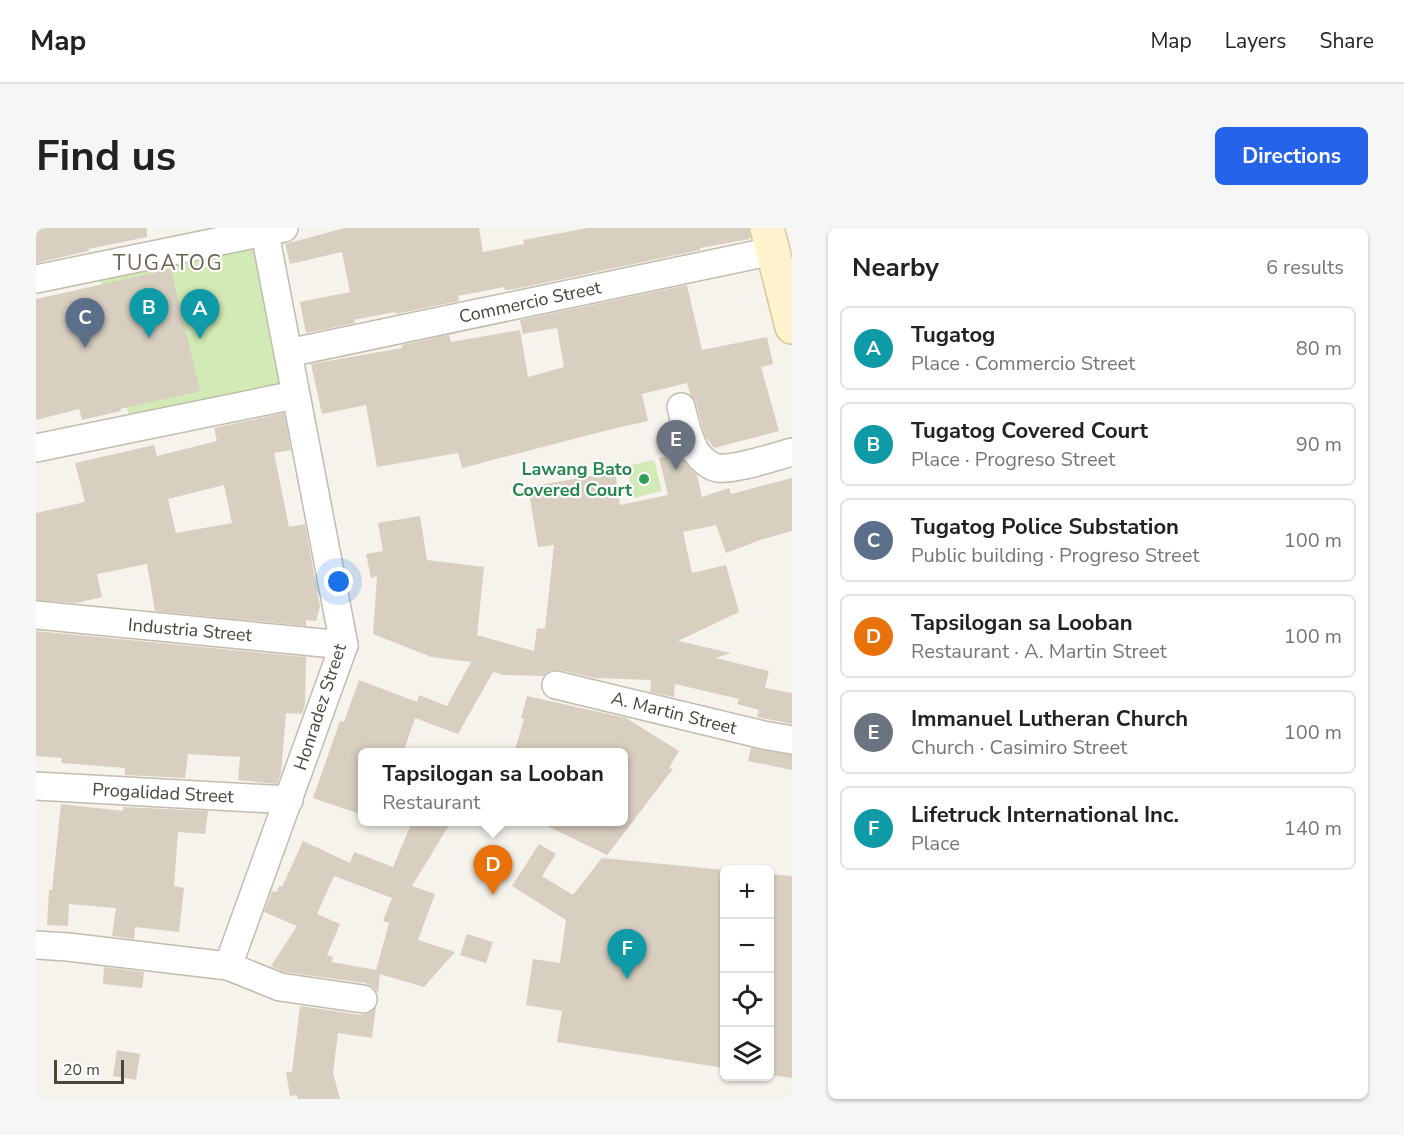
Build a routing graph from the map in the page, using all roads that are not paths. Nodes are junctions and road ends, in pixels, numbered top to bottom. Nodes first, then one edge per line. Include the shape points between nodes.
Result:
1 (271, 229) edge
2 (770, 240) edge
3 (36, 279) edge
4 (792, 327) edge
5 (288, 353) junction
6 (295, 395) junction
7 (681, 407) dead end
8 (36, 448) edge
9 (792, 452) edge
10 (36, 615) edge
11 (344, 645) junction
12 (556, 685) dead end
13 (792, 740) edge
14 (36, 786) edge
15 (289, 800) junction
16 (36, 945) edge
17 (228, 966) junction
18 (363, 999) dead end

1 - 3 street
1 - 5 street, Honradez Street
2 - 4 main road
2 - 5 street, Commercio Street
5 - 6 street, Honradez Street
6 - 8 street
6 - 11 street, Honradez Street
7 - 9 street via 696,452 716,468
10 - 11 street, Industria Street
11 - 15 street, Honradez Street
12 - 13 street, A. Martin Street
14 - 15 street, Progalidad Street
15 - 17 street, Honradez Street
16 - 17 street
17 - 18 street via 280,987

